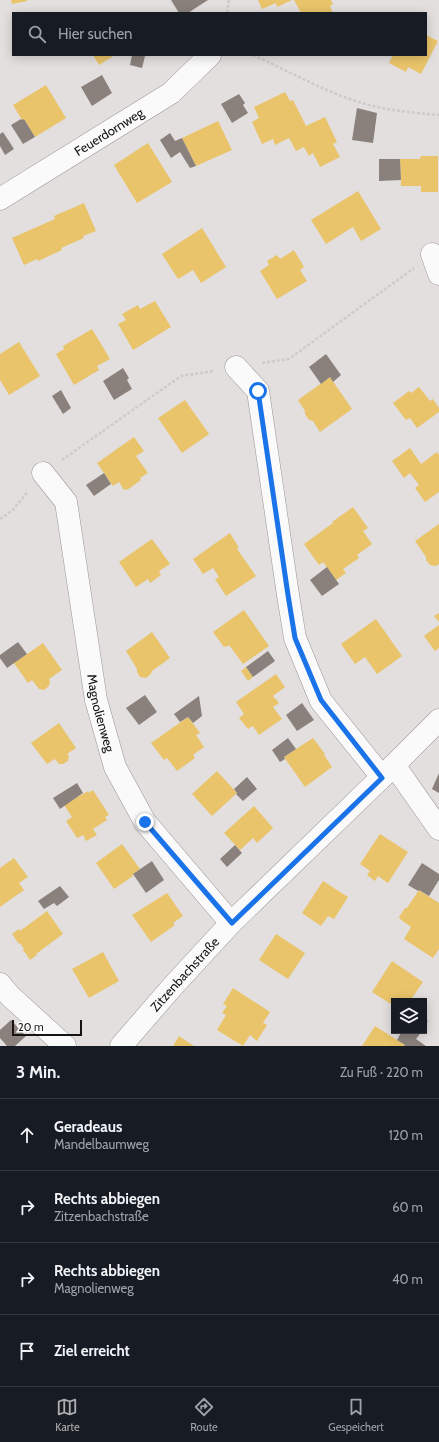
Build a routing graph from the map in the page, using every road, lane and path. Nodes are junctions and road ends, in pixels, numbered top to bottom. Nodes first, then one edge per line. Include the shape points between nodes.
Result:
1 (229, 0) edge
2 (227, 12) edge
3 (209, 56) edge
4 (255, 56) edge
5 (439, 115) edge
6 (0, 199) edge
7 (236, 367) dead end
8 (43, 473) dead end
9 (439, 720) edge
10 (388, 771) junction
11 (439, 829) edge
12 (232, 923) junction
13 (0, 984) edge
14 (65, 1046) edge
15 (121, 1046) edge

1 - 2 path
3 - 6 street, Feuerdornweg via 171,93
4 - 5 path via 332,92 369,105 410,113
7 - 10 street via 258,391 295,638 321,700
8 - 12 street, Magnolienweg via 66,502 96,700 115,767 145,822
9 - 10 street, Zitzenbachstraße
10 - 11 street
10 - 12 street, Zitzenbachstraße
12 - 15 street, Zitzenbachstraße via 172,986
13 - 14 street

